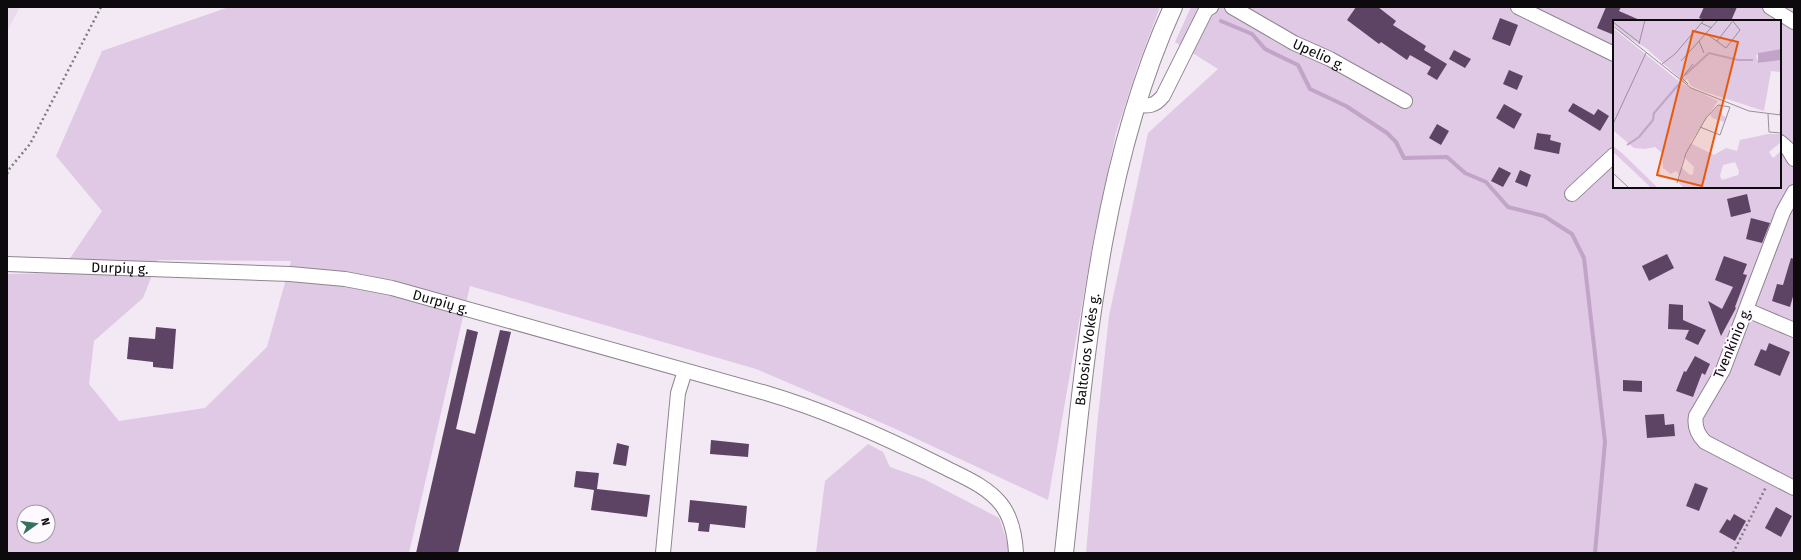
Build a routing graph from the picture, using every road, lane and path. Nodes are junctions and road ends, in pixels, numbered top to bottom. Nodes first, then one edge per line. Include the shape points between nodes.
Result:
1 (101, 7) edge
2 (1173, 7) edge
3 (1211, 7) edge
4 (1232, 7) edge
5 (1518, 7) edge
6 (1770, 7) edge
7 (1794, 22) edge
8 (1613, 54) edge
9 (1405, 101) dead end
10 (1136, 104) junction
11 (1781, 143) edge
12 (1613, 156) edge
13 (1794, 159) edge
14 (7, 174) edge
15 (1794, 192) edge
16 (1572, 194) dead end
17 (7, 264) edge
18 (1746, 310) junction
19 (1794, 330) edge
20 (685, 371) junction
21 (1771, 476) junction
22 (1794, 488) edge
23 (663, 553) edge
24 (1016, 553) edge
25 (1064, 553) edge
26 (1733, 553) edge

1 - 14 path via 30,144
2 - 10 main road, Baltosios Vokės g.
3 - 10 street via 1206,10 1158,103 1150,106
4 - 9 street, Upelio g. via 1294,43 1330,59
5 - 8 street
6 - 7 street
10 - 25 main road, Baltosios Vokės g. via 1124,148 1100,267 1085,365
11 - 13 street
12 - 16 street
15 - 18 street, Tvenkinio g.
17 - 20 street, Durpių g. via 290,274 344,279 392,288
18 - 19 street
18 - 21 street, Tvenkinio g. via 1723,370 1695,422 1700,437 1705,442
20 - 23 street via 678,393
20 - 24 street, Durpių g. via 849,421 973,482 989,492 1002,505 1011,521
21 - 22 street, Tvenkinio g.
21 - 26 path

